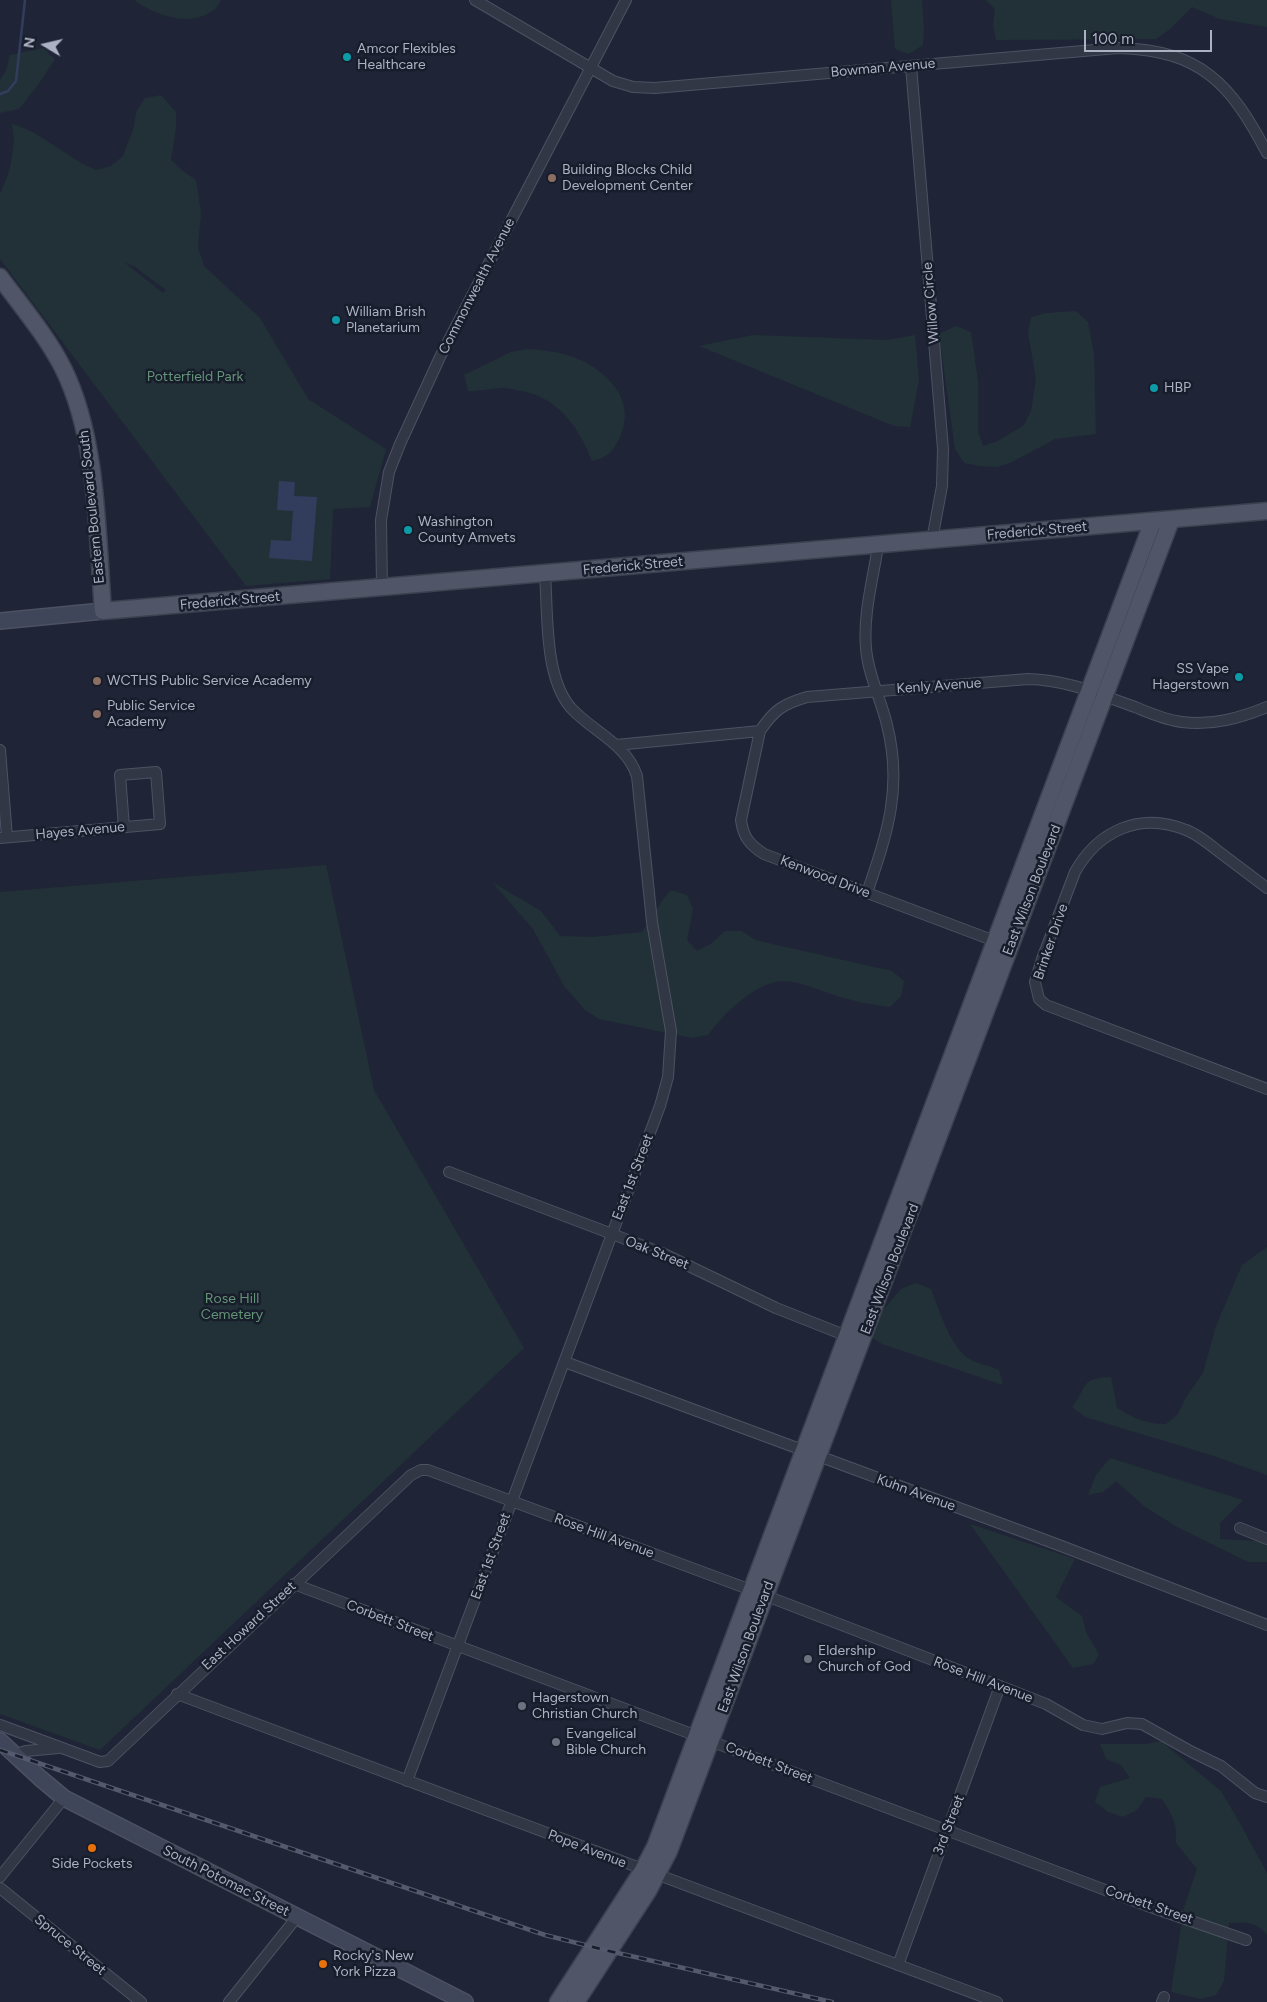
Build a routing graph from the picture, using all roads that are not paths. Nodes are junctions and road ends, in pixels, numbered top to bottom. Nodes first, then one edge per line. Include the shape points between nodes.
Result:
1 (475, 0) edge
2 (626, 0) edge
3 (911, 66) junction
4 (590, 69) junction
5 (1267, 153) edge
6 (0, 277) edge
7 (1267, 511) edge
8 (1172, 520) junction
9 (1153, 521) junction
10 (932, 540) junction
11 (878, 546) junction
12 (1136, 568) junction
13 (545, 574) junction
14 (382, 588) junction
15 (103, 611) junction
16 (0, 620) edge
17 (1133, 624) junction
18 (1090, 690) junction
19 (876, 691) junction
20 (1105, 696) junction
21 (1267, 707) edge
22 (760, 731) junction
23 (616, 744) junction
24 (0, 750) edge
25 (124, 827) junction
26 (4, 837) edge
27 (1267, 888) edge
28 (867, 893) junction
29 (995, 941) junction
30 (1011, 947) junction
31 (1267, 1089) edge
32 (449, 1172) dead end
33 (612, 1234) junction
34 (847, 1336) junction
35 (862, 1342) junction
36 (564, 1362) junction
37 (811, 1454) junction
38 (435, 1472) joint
39 (512, 1501) junction
40 (1240, 1528) dead end
41 (1267, 1539) edge
42 (294, 1584) junction
43 (758, 1593) junction
44 (1267, 1625) edge
45 (458, 1646) junction
46 (1000, 1686) junction
47 (178, 1694) junction
48 (0, 1725) edge
49 (704, 1739) junction
50 (0, 1741) edge
51 (59, 1747) junction
52 (14, 1755) junction
53 (407, 1781) junction
54 (1267, 1797) edge
55 (64, 1798) junction
56 (947, 1830) junction
57 (650, 1873) junction
58 (0, 1876) edge
59 (0, 1888) edge
60 (298, 1917) junction
61 (1246, 1940) dead end
62 (898, 1965) junction
63 (141, 2002) edge
64 (229, 2002) edge
65 (465, 2002) edge
66 (558, 2002) edge
67 (576, 2002) edge
68 (997, 2002) edge

1 - 4 street, Bowman Avenue
2 - 4 street, Commonwealth Avenue
3 - 4 street, Bowman Avenue via 655,88 633,87
3 - 5 street, Bowman Avenue via 1118,48 1142,48 1172,54 1197,66 1237,101
3 - 10 street, Willow Circle via 944,449 942,486
4 - 14 street, Commonwealth Avenue via 440,358 400,444 389,472 381,520
6 - 15 main road, Eastern Boulevard South via 50,345 64,370 82,418 95,503
7 - 8 main road, Frederick Street
8 - 9 main road, Frederick Street
8 - 17 main road, East Wilson Boulevard
9 - 10 main road, Frederick Street
9 - 12 main road, East Wilson Boulevard
10 - 11 main road, Frederick Street
11 - 13 main road, Frederick Street
11 - 19 street via 865,633 868,666
12 - 17 main road via 1140,580 1126,617
12 - 18 main road, East Wilson Boulevard
13 - 14 main road, Frederick Street
13 - 23 street, East 1st Street via 551,660 558,685 578,714
14 - 15 main road, Frederick Street
15 - 16 main road, Frederick Street
17 - 20 main road, East Wilson Boulevard
18 - 19 street, Kenly Avenue via 1050,680 1028,679
18 - 20 street, Kenly Avenue
18 - 29 main road, East Wilson Boulevard
19 - 22 street, Kenly Avenue via 807,697 790,702 778,708
19 - 28 street via 892,748 893,792 886,839
20 - 21 street, Kenly Avenue via 1181,722 1232,720
20 - 30 main road, East Wilson Boulevard
22 - 23 street
22 - 28 street, Kenwood Drive via 741,820 746,839 764,854
23 - 33 street, East 1st Street via 628,756 637,776 652,922 669,1013 672,1048 660,1106
24 - 26 street
25 - 25 street, Hayes Avenue via 120,775 156,772 160,824
25 - 26 street, Hayes Avenue
27 - 31 street, Brinker Drive via 1187,830 1158,822 1123,828 1093,846 1075,872 1036,982 1039,999 1046,1005
28 - 29 street, Kenwood Drive
29 - 30 street, Kenwood Drive
29 - 34 main road, East Wilson Boulevard
30 - 35 main road, East Wilson Boulevard
32 - 33 street, Oak Street
33 - 34 street, Oak Street via 689,1265 776,1308
33 - 36 street, East 1st Street
34 - 35 street, Oak Street
34 - 37 main road, East Wilson Boulevard
35 - 37 main road, East Wilson Boulevard
36 - 37 street, Kuhn Avenue
36 - 39 street, East 1st Street
37 - 43 main road, East Wilson Boulevard
37 - 44 street, Kuhn Avenue
38 - 39 street, Rose Hill Avenue
38 - 42 street, East Howard Street via 421,1470 411,1475
39 - 43 street, Rose Hill Avenue
39 - 45 street, East 1st Street
40 - 41 street
42 - 45 street, Corbett Street
42 - 47 street, East Howard Street
43 - 46 street, Rose Hill Avenue
43 - 49 main road, East Wilson Boulevard
45 - 49 street, Corbett Street
45 - 53 street, East 1st Street
46 - 54 street, Rose Hill Avenue via 1094,1728 1142,1724 1221,1766 1255,1793
46 - 56 street, 3rd Street
47 - 51 street, East Howard Street via 108,1761 100,1762
47 - 53 street, Pope Avenue
48 - 51 street, East Howard Street
49 - 56 street, Corbett Street
49 - 57 main road, East Wilson Boulevard via 669,1851
50 - 52 main road, South Potomac Street
51 - 52 street, East Howard Street
52 - 55 main road, South Potomac Street
53 - 57 street, Pope Avenue
55 - 58 street
55 - 60 main road, South Potomac Street
56 - 61 street, Corbett Street
56 - 62 street, 3rd Street
57 - 62 street, Pope Avenue
57 - 66 main road, East Wilson Boulevard
57 - 67 main road, East Wilson Boulevard
59 - 63 street, Spruce Street
60 - 64 street
60 - 65 main road, South Potomac Street
62 - 68 street, Pope Avenue

